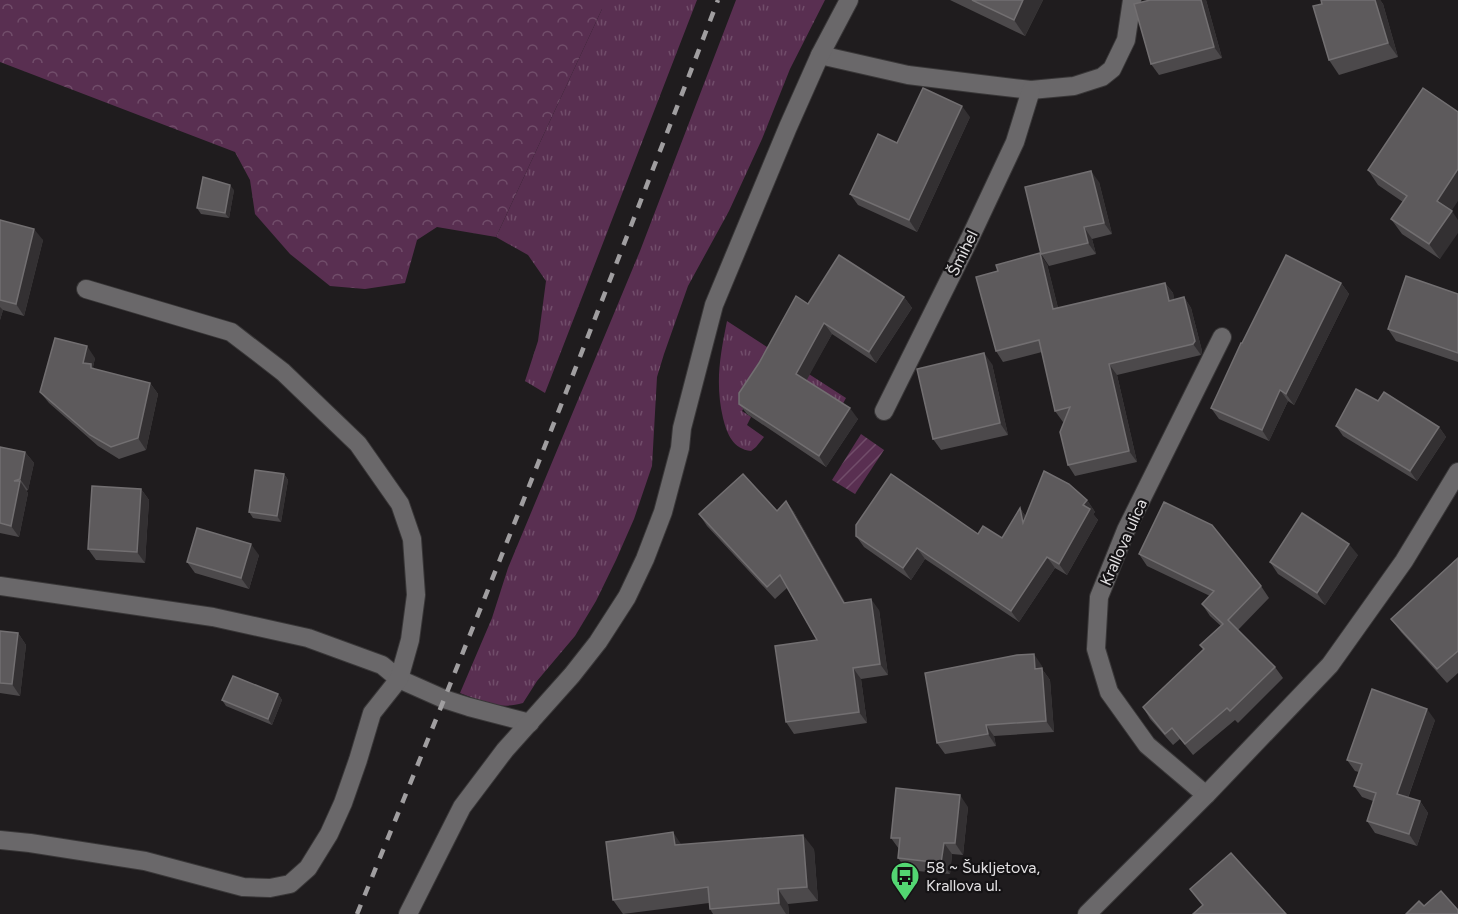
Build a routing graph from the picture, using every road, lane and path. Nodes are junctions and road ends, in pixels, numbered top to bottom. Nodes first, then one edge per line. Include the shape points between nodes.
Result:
1 (849, 0) edge
2 (1132, 0) edge
3 (820, 55) junction
4 (1031, 90) junction
5 (86, 289) dead end
6 (1222, 337) dead end
7 (884, 411) dead end
8 (1458, 472) edge
9 (0, 586) edge
10 (399, 679) junction
11 (530, 723) junction
12 (1206, 795) junction
13 (0, 840) edge
14 (408, 914) edge
15 (1087, 914) edge

1 - 3 street
2 - 4 street via 1126,40 1112,69 1102,77 1074,86
3 - 4 street via 908,75
3 - 11 street via 714,305 663,512 645,559 627,597 598,642
4 - 7 street, Šmihel via 1016,142
5 - 10 street via 231,332 283,372 358,444 400,504 412,539 416,595 410,640
6 - 12 street, Krallova ulica via 1126,530 1099,597 1096,649 1109,692 1147,745
8 - 12 street via 1404,561 1330,665
9 - 10 street via 213,617 308,638 382,665
10 - 11 street via 453,702
10 - 13 street via 372,713 329,834 308,868 290,884 243,887 145,861
11 - 14 street via 462,807
12 - 15 street

